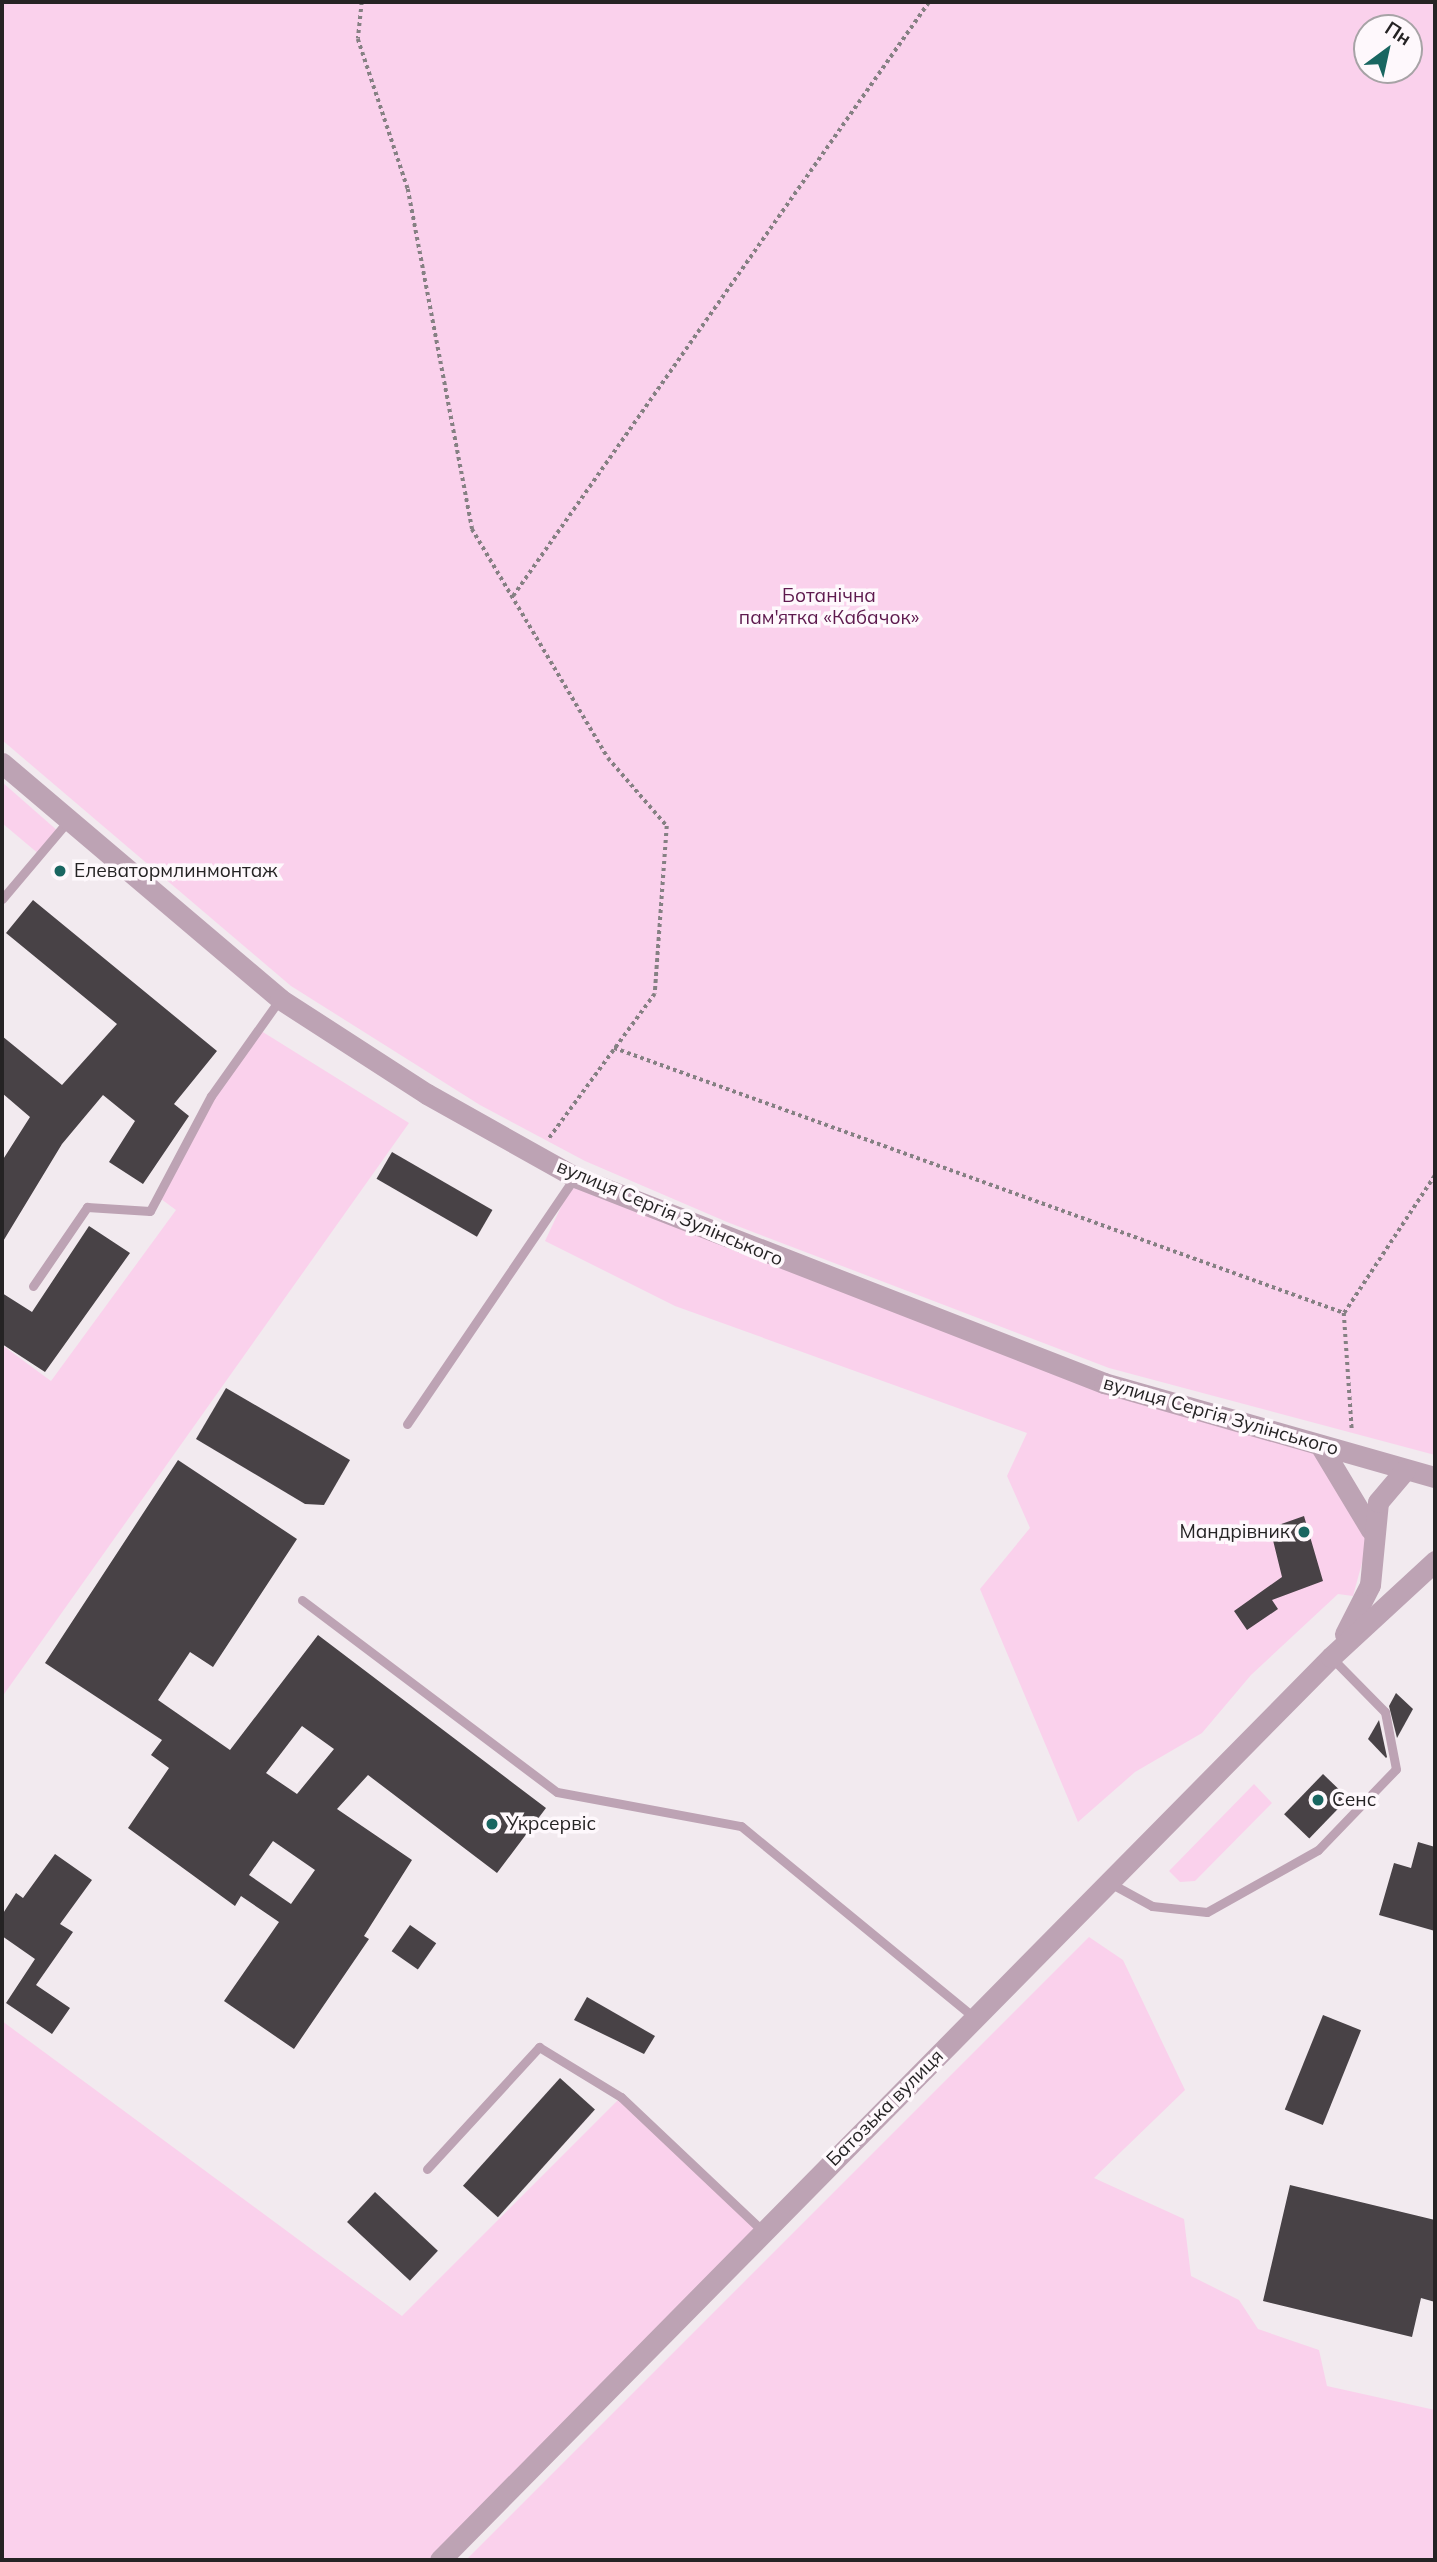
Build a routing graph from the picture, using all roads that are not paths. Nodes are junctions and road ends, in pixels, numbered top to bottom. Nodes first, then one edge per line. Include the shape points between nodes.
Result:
1 (2, 763) edge
2 (68, 821) junction
3 (2, 899) edge
4 (280, 999) junction
5 (575, 1177) junction
6 (33, 1286) dead end
7 (407, 1424) dead end
8 (1320, 1445) junction
9 (1405, 1469) junction
10 (1435, 1477) edge
11 (1371, 1530) junction
12 (1435, 1547) edge
13 (1428, 1567) edge
14 (302, 1600) dead end
15 (1331, 1657) junction
16 (1108, 1882) junction
17 (975, 2018) junction
18 (427, 2169) dead end
19 (764, 2232) junction
20 (440, 2560) edge

1 - 2 street, вулиця Сергія Зулінського
2 - 3 lane
2 - 4 street, вулиця Сергія Зулінського
4 - 5 street, вулиця Сергія Зулінського
4 - 6 lane via 212,1096 150,1211 88,1207
5 - 7 lane
5 - 8 street, вулиця Сергія Зулінського via 1104,1383
8 - 9 street, вулиця Сергія Зулінського
8 - 11 street
9 - 10 street, вулиця Сергія Зулінського
9 - 11 street, Батозька вулиця via 1378,1502
11 - 15 street, Батозька вулиця via 1370,1585
12 - 13 street, Батозька вулиця
13 - 15 street, Батозька вулиця
14 - 17 lane via 557,1792 741,1826
15 - 16 street, Батозька вулиця
15 - 16 lane via 1385,1712 1396,1769 1318,1850 1207,1912 1153,1906
16 - 17 street, Батозька вулиця
17 - 19 street, Батозька вулиця
18 - 19 lane via 539,2047 621,2096
19 - 20 street, Батозька вулиця

